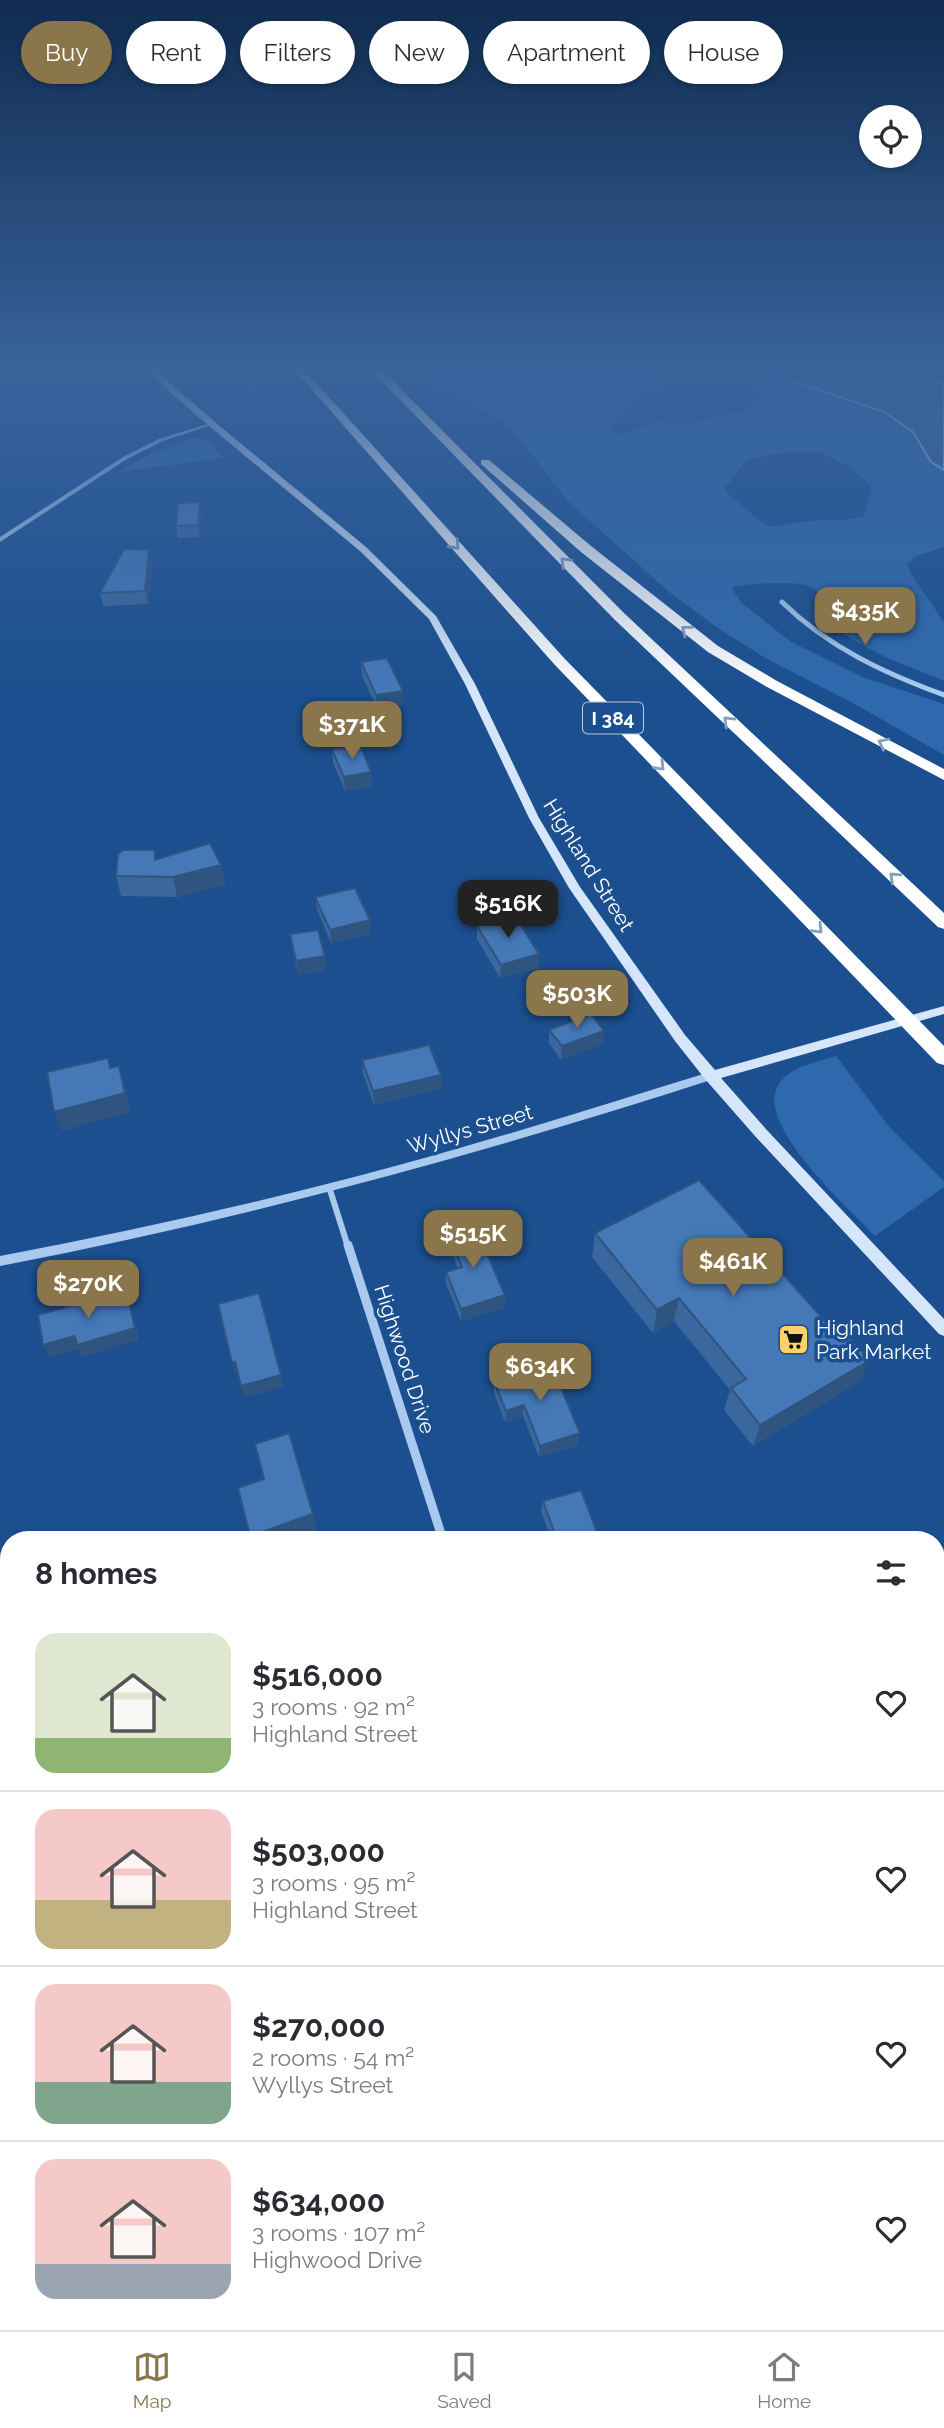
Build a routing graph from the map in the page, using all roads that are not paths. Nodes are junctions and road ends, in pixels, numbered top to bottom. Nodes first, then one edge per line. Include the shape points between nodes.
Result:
1 (99, 475) edge
2 (273, 475) edge
3 (393, 475) edge
4 (480, 475) edge
5 (500, 475) edge
6 (0, 540) edge
7 (782, 602) dead end
8 (944, 695) edge
9 (944, 775) edge
10 (944, 923) edge
11 (944, 1010) edge
12 (944, 1058) edge
13 (710, 1076) junction
14 (330, 1189) junction
15 (0, 1261) edge
16 (944, 1329) edge
17 (440, 1531) edge

1 - 6 street
2 - 13 main road, Highland Street via 363,549 433,618 528,807 575,888
3 -> 12 highway, I 384 via 559,661
10 -> 4 highway via 638,635
9 -> 5 highway via 713,649
7 - 8 street via 799,621 873,667
11 - 13 main road, Wyllys Street
13 - 14 street, Wyllys Street via 505,1142
13 - 16 main road, Highland Street
14 - 15 street, Wyllys Street via 113,1240
14 - 17 street, Highwood Drive

